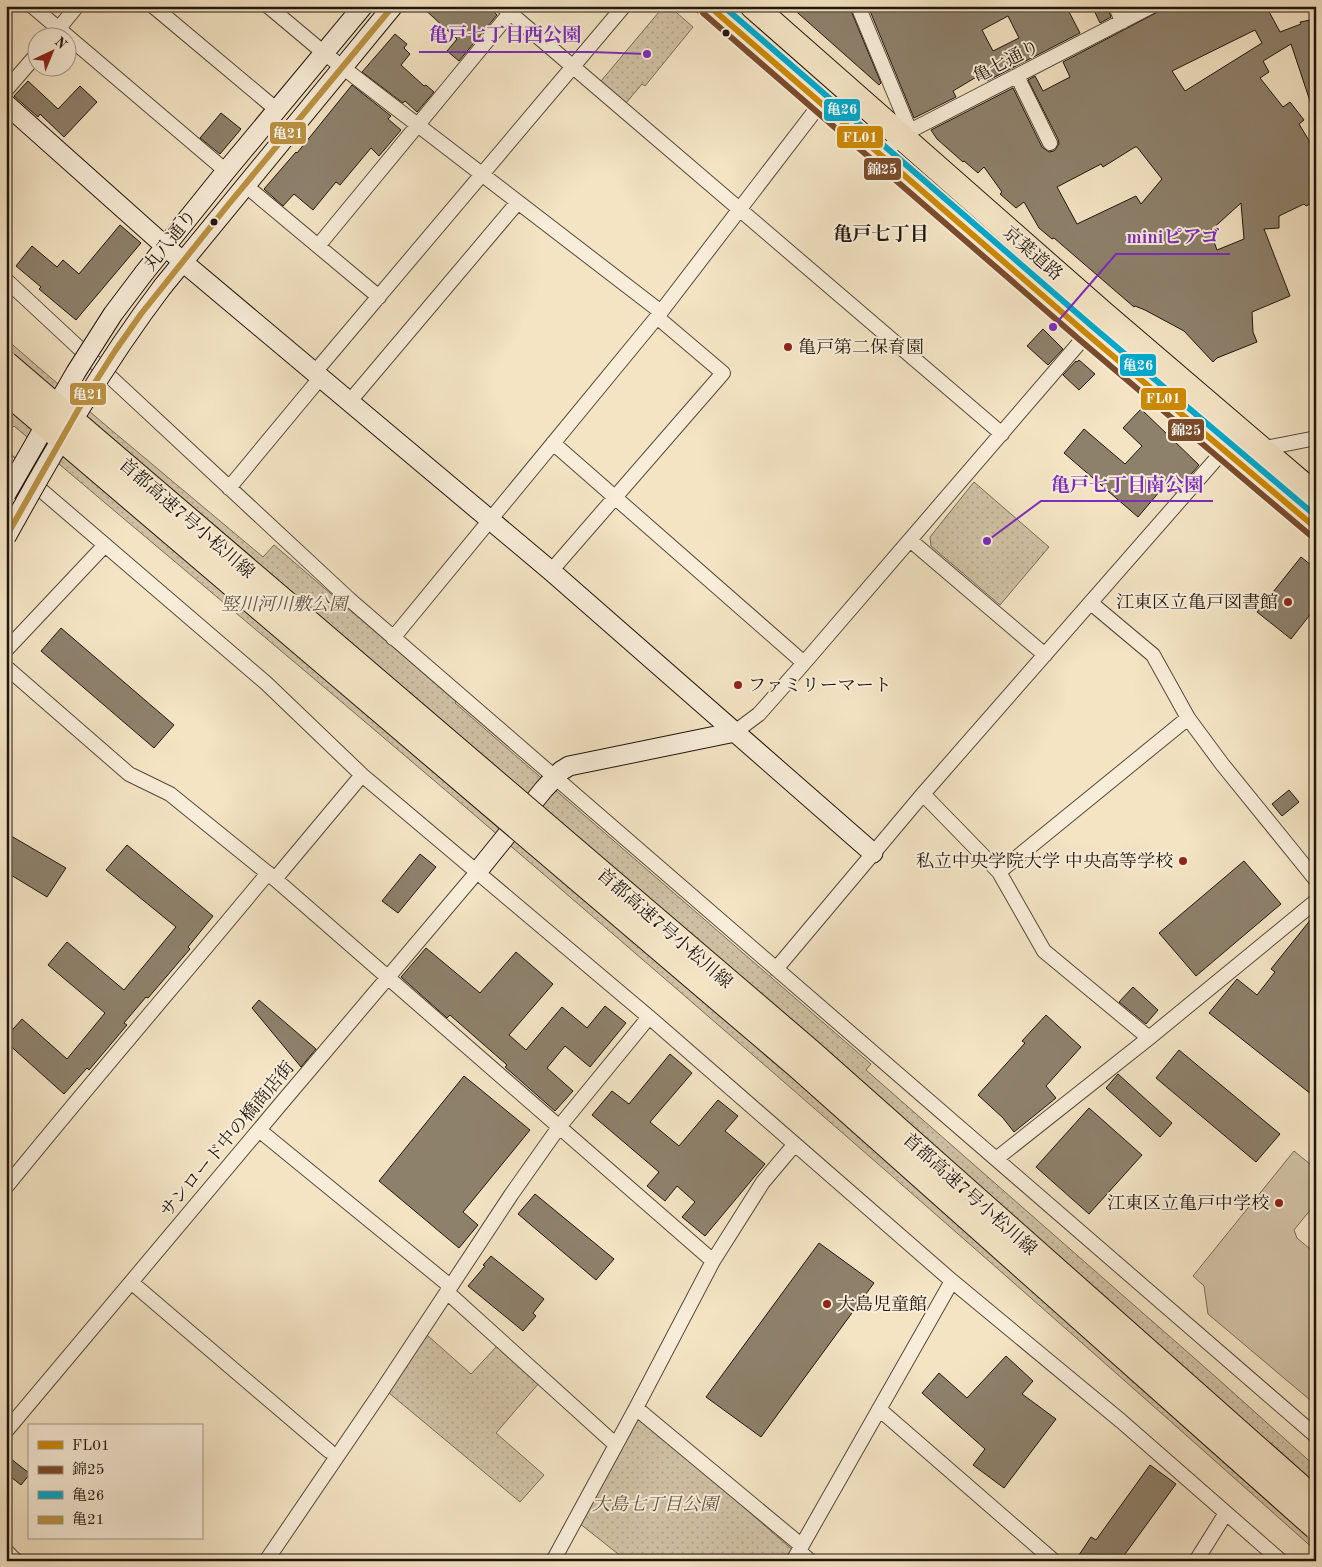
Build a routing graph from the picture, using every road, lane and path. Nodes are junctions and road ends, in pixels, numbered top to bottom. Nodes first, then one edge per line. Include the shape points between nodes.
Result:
1 (32, 6) edge
2 (77, 6) edge
3 (154, 6) edge
4 (268, 6) edge
5 (363, 6) edge
6 (393, 6) edge
7 (624, 6) edge
8 (709, 6) edge
9 (753, 6) edge
10 (858, 6) edge
11 (1116, 6) edge
12 (1152, 6) edge
13 (506, 10) edge
14 (1122, 22) junction
15 (50, 28) edge
16 (58, 28) edge
17 (78, 52) edge
18 (324, 53) junction
19 (28, 65) edge
20 (573, 67) junction
21 (343, 68) junction
22 (1017, 76) junction
23 (6, 90) edge
24 (821, 103) junction
25 (6, 104) edge
26 (277, 110) junction
27 (418, 125) junction
28 (905, 134) junction
29 (1050, 143) dead end
30 (883, 157) junction
31 (226, 171) junction
32 (482, 174) junction
33 (245, 185) junction
34 (518, 202) junction
35 (740, 210) junction
36 (318, 246) junction
37 (165, 247) junction
38 (183, 262) junction
39 (6, 280) edge
40 (379, 296) junction
41 (659, 314) junction
42 (1087, 334) junction
43 (6, 364) edge
44 (318, 375) junction
45 (6, 391) edge
46 (350, 402) junction
47 (1002, 434) junction
48 (1316, 438) edge
49 (553, 443) junction
50 (1224, 450) junction
51 (1260, 450) junction
52 (6, 460) edge
53 (229, 488) junction
54 (6, 494) edge
55 (1316, 496) edge
56 (616, 498) junction
57 (491, 520) junction
58 (1316, 528) edge
59 (6, 538) edge
60 (910, 540) junction
61 (105, 545) junction
62 (551, 571) junction
63 (1091, 603) junction
64 (393, 638) junction
65 (6, 650) edge
66 (1045, 655) junction
67 (804, 663) junction
68 (6, 667) edge
69 (1188, 718) junction
70 (735, 732) junction
71 (362, 775) junction
72 (554, 777) junction
73 (924, 794) junction
74 (873, 854) junction
75 (477, 872) junction
76 (1000, 872) junction
77 (271, 876) junction
78 (1316, 880) edge
79 (1316, 900) edge
80 (776, 969) junction
81 (389, 978) junction
82 (649, 1017) junction
83 (1149, 1038) junction
84 (559, 1127) junction
85 (260, 1130) junction
86 (795, 1144) junction
87 (996, 1159) junction
88 (6, 1188) edge
89 (713, 1261) junction
90 (952, 1281) junction
91 (131, 1282) junction
92 (448, 1289) junction
93 (636, 1408) junction
94 (879, 1409) junction
95 (6, 1431) edge
96 (1316, 1436) edge
97 (616, 1445) junction
98 (333, 1453) junction
99 (1316, 1501) edge
100 (1226, 1513) junction
101 (1316, 1527) edge
102 (6, 1551) edge
103 (798, 1552) edge
104 (16, 1561) edge
105 (266, 1561) edge
106 (553, 1561) edge
107 (810, 1561) edge
108 (1054, 1561) edge
109 (1196, 1561) edge
110 (1281, 1561) edge

1 - 15 street
2 - 16 street
3 - 26 street
4 - 18 street
5 - 18 street, 丸八通り
6 - 21 street, 丸八通り
7 - 20 street
8 - 24 highway, 京葉道路
9 - 28 highway, 京葉道路
10 - 28 street
11 - 14 street
12 - 14 street, 亀七通り
13 - 20 street
13 - 27 street
14 - 22 street, 亀七通り
17 - 31 street
18 - 21 street
18 - 26 street, 丸八通り
19 - 23 street
20 - 32 street
20 - 35 street
21 - 27 street
21 - 33 street, 丸八通り
22 - 28 street, 亀七通り
22 - 29 street
24 - 30 highway, 京葉道路
24 - 35 street
25 - 37 street
26 - 31 street, 丸八通り
27 - 32 street
27 - 36 street
28 - 30 street, 亀七通り
28 - 51 highway, 京葉道路 via 1103,314
30 - 42 highway, 京葉道路
31 - 37 street, 丸八通り
32 - 34 street
32 - 40 street
33 - 36 street
33 - 38 street, 丸八通り
34 - 41 street
34 - 46 street
35 - 41 street
35 - 47 street
36 - 40 street
37 - 38 street
37 - 54 street, 丸八通り, bridge via 113,314
38 - 44 street
38 - 59 street, 丸八通り, bridge via 132,326 94,385
39 - 53 street
40 - 44 street
41 - 49 street
41 - 56 street via 723,373
42 - 47 street
42 - 50 highway, 京葉道路
43 - 99 highway, 首都高速7号小松川線, bridge via 809,1051
44 - 46 street
44 - 53 street
45 - 101 highway, 首都高速7号小松川線, bridge via 797,1065
46 - 57 street
47 - 60 street
48 - 51 street
49 - 56 street
49 - 57 street
50 - 58 highway, 京葉道路
50 - 63 street
51 - 55 highway, 京葉道路
52 - 61 street
53 - 64 street
56 - 62 street
56 - 67 street
57 - 62 street
57 - 64 street
60 - 66 street
60 - 67 street
61 - 65 street
61 - 71 street via 266,684
62 - 70 street
63 - 66 street
63 - 69 street via 1153,655
64 - 72 street
66 - 73 street
67 - 70 street via 759,714
68 - 77 street via 129,774 170,794
69 - 76 street
69 - 78 street
70 - 72 street via 569,766
70 - 74 street
71 - 75 street
71 - 77 street
72 - 75 street
72 - 80 street
73 - 74 street
73 - 76 street
74 - 80 street
75 - 81 street, サンロード中の橋商店街
75 - 82 street
76 - 83 street via 1044,951
77 - 81 street
77 - 88 street via 82,1094
79 - 83 street
80 - 87 street
81 - 84 street
81 - 85 street, サンロード中の橋商店街
82 - 84 street
82 - 86 street
83 - 87 street
84 - 89 street
84 - 92 street
85 - 91 street, サンロード中の橋商店街
85 - 92 street
86 - 89 street via 763,1182
86 - 90 street
87 - 96 street
89 - 93 street
90 - 94 street
90 - 100 street
91 - 95 street, サンロード中の橋商店街
91 - 98 street
92 - 97 street
92 - 98 street via 381,1392
93 - 97 street
93 - 103 street
94 - 103 street
94 - 108 street
97 - 106 street
98 - 105 street
100 - 109 street
100 - 110 street
102 - 104 street
103 - 107 street

